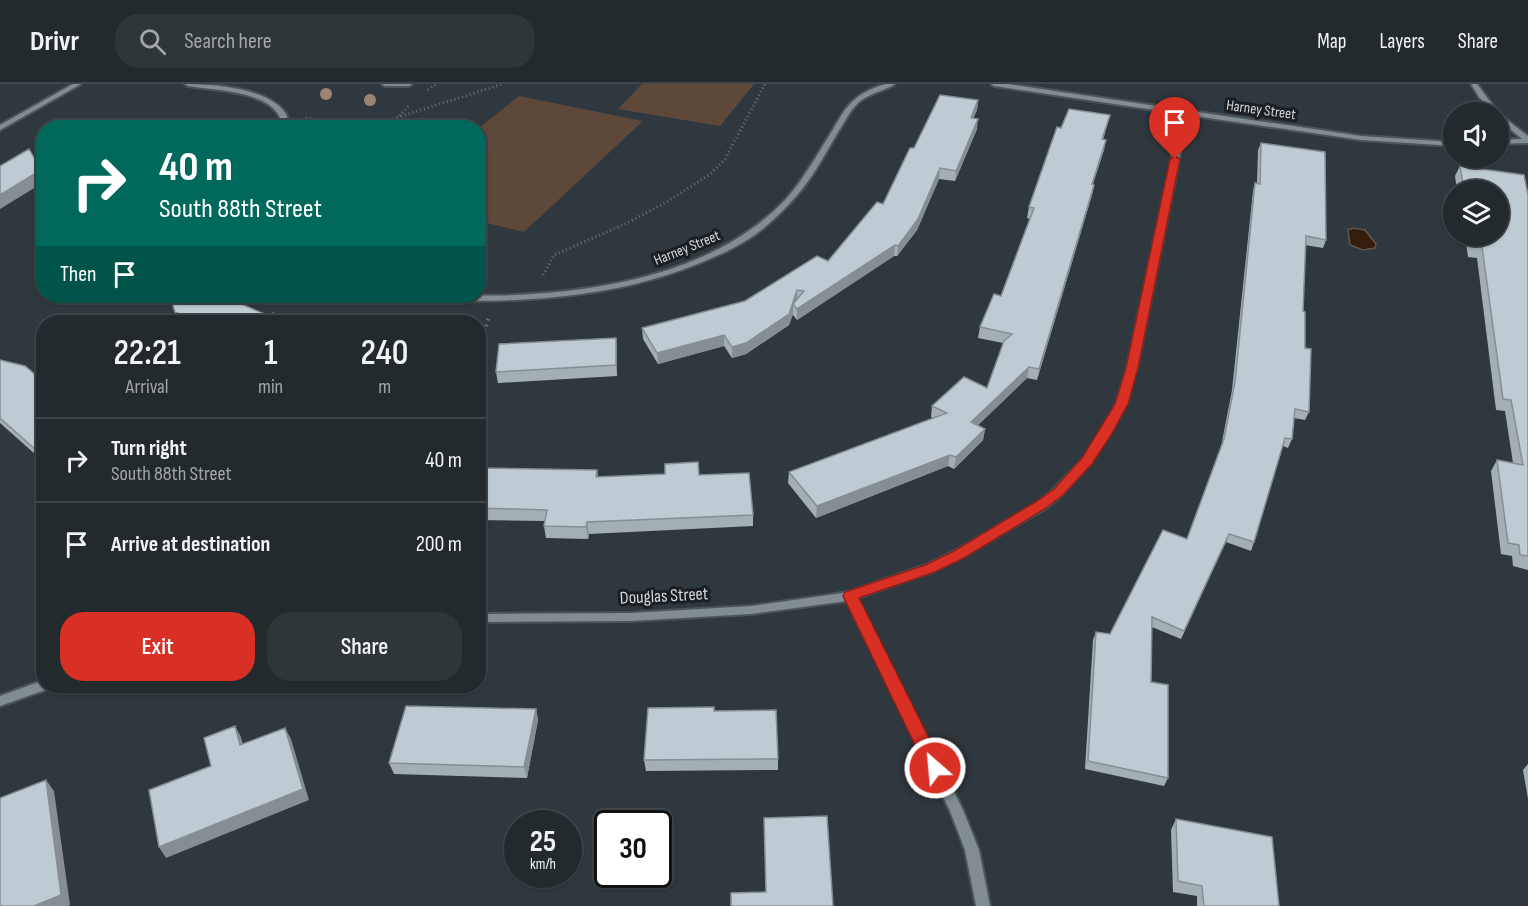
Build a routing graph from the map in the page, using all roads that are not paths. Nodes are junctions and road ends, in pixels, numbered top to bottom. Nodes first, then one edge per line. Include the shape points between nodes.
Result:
1 (78, 84) edge
2 (188, 84) edge
3 (385, 84) edge
4 (409, 84) edge
5 (892, 84) edge
6 (994, 84) edge
7 (1474, 84) edge
8 (1486, 102) edge
9 (1185, 113) junction
10 (287, 120) edge
11 (1509, 124) edge
12 (0, 128) edge
13 (1528, 141) edge
14 (1509, 142) edge
15 (1443, 143) edge
16 (486, 297) edge
17 (850, 596) junction
18 (486, 618) edge
19 (36, 688) edge
20 (0, 701) edge
21 (983, 906) edge

1 - 12 street
2 - 10 street via 268,100
3 - 4 street
5 - 16 street, Harney Street via 857,100 798,188 774,216 726,248 633,282 566,294
6 - 9 street, Harney Street
7 - 8 street
9 - 15 street, Harney Street via 1361,138
9 - 17 street, Douglas Street via 1132,368 1121,404 1087,461 1042,505 959,554
11 - 13 street
13 - 14 street
17 - 18 street, Douglas Street via 751,610 631,617
17 - 21 street via 956,810 972,850
19 - 20 street

